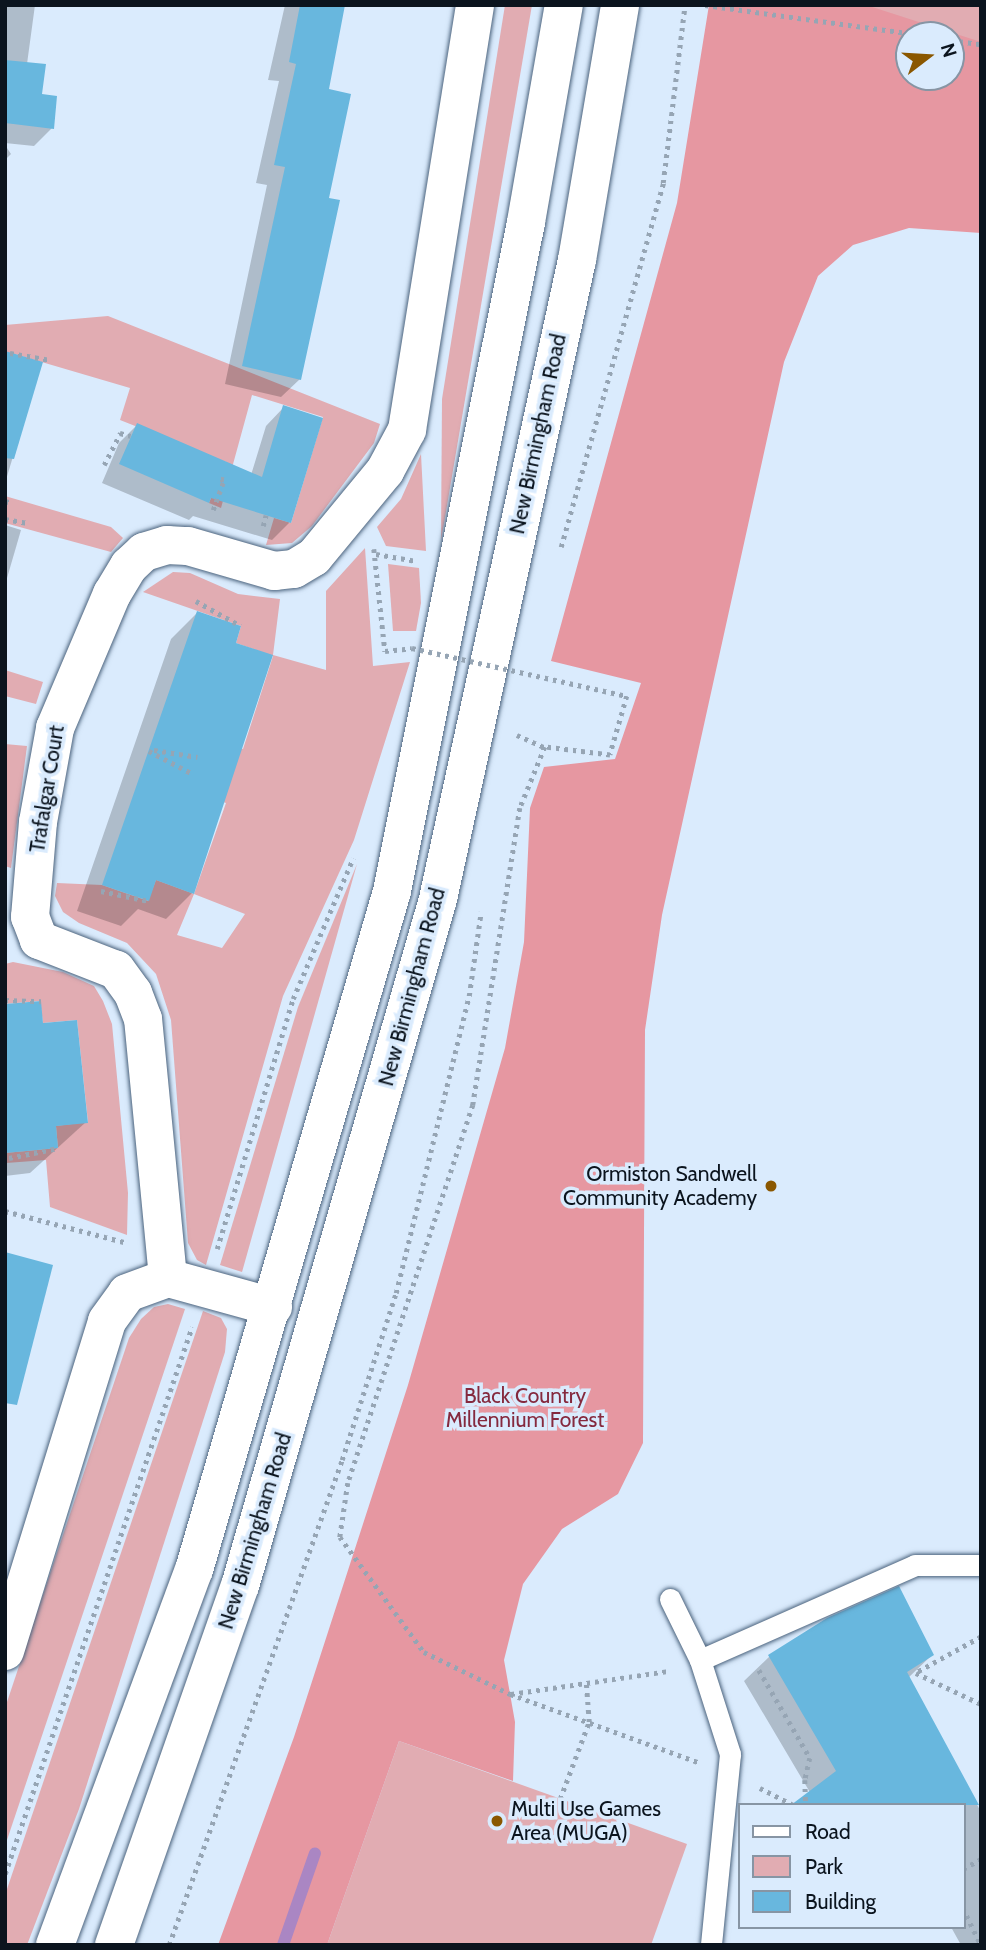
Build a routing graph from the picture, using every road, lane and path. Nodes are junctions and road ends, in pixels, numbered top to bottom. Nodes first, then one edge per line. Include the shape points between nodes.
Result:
1 (475, 5) edge
2 (564, 5) edge
3 (620, 5) edge
4 (685, 5) edge
5 (705, 5) edge
6 (895, 32) edge
7 (10, 353) dead end
8 (50, 360) dead end
9 (597, 416) dead end
10 (131, 436) dead end
11 (104, 465) dead end
12 (219, 479) dead end
13 (356, 506) junction
14 (211, 514) dead end
15 (5, 519) edge
16 (28, 523) dead end
17 (376, 554) junction
18 (422, 562) dead end
19 (196, 601) dead end
20 (241, 626) dead end
21 (418, 642) dead end
22 (415, 654) dead end
23 (197, 757) dead end
24 (191, 773) dead end
25 (357, 849) dead end
26 (101, 891) dead end
27 (149, 901) dead end
28 (480, 918) dead end
29 (5, 1000) edge
30 (41, 1001) dead end
31 (58, 1148) dead end
32 (9, 1158) dead end
33 (5, 1211) edge
34 (166, 1266) junction
35 (206, 1287) junction
36 (272, 1307) junction
37 (981, 1565) edge
38 (670, 1599) dead end
39 (981, 1637) edge
40 (5, 1651) edge
41 (700, 1660) junction
42 (586, 1682) dead end
43 (981, 1704) edge
44 (589, 1723) junction
45 (729, 1773) junction
46 (560, 1799) dead end
47 (790, 1803) edge
48 (981, 1859) edge
49 (965, 1868) edge
50 (5, 1874) edge
51 (965, 1912) edge
52 (55, 1945) edge
53 (114, 1945) edge
54 (169, 1945) edge
55 (711, 1945) edge
56 (981, 1945) edge

1 - 13 main road, Trafalgar Court via 407,430 385,471
2 - 36 main road via 526,222 392,891
3 - 53 main road, New Birmingham Road via 577,260 438,899 240,1586
4 - 9 path via 663,183
5 - 6 path
7 - 8 path
10 - 11 path via 120,433
12 - 14 path via 224,480
13 - 17 path
13 - 34 main road, Trafalgar Court via 314,557 294,569 274,571 188,545 144,552 112,594 55,728 38,822 30,917 39,940 116,970 133,993 142,1019
15 - 16 path
17 - 18 path
17 - 44 path, bridge via 385,651 412,648 627,696 610,755 545,747 520,808 473,1105 348,1483 340,1537 424,1652 510,1694
19 - 20 path
21 - 22 path
23 - 24 path via 151,751
25 - 35 path via 293,999
26 - 27 path
28 - 54 path via 469,996 396,1293 342,1460
29 - 30 path
31 - 32 path
33 - 34 path
34 - 35 main road
34 - 40 main road via 127,1293 107,1321
35 - 36 main road
35 - 50 path
36 - 52 main road via 194,1570
37 - 41 lane via 915,1565
38 - 41 lane
39 - 43 path via 916,1673
41 - 45 lane via 730,1754
42 - 44 path
44 - 45 path
44 - 46 path
45 - 47 path
45 - 55 lane
48 - 49 path
51 - 56 path

